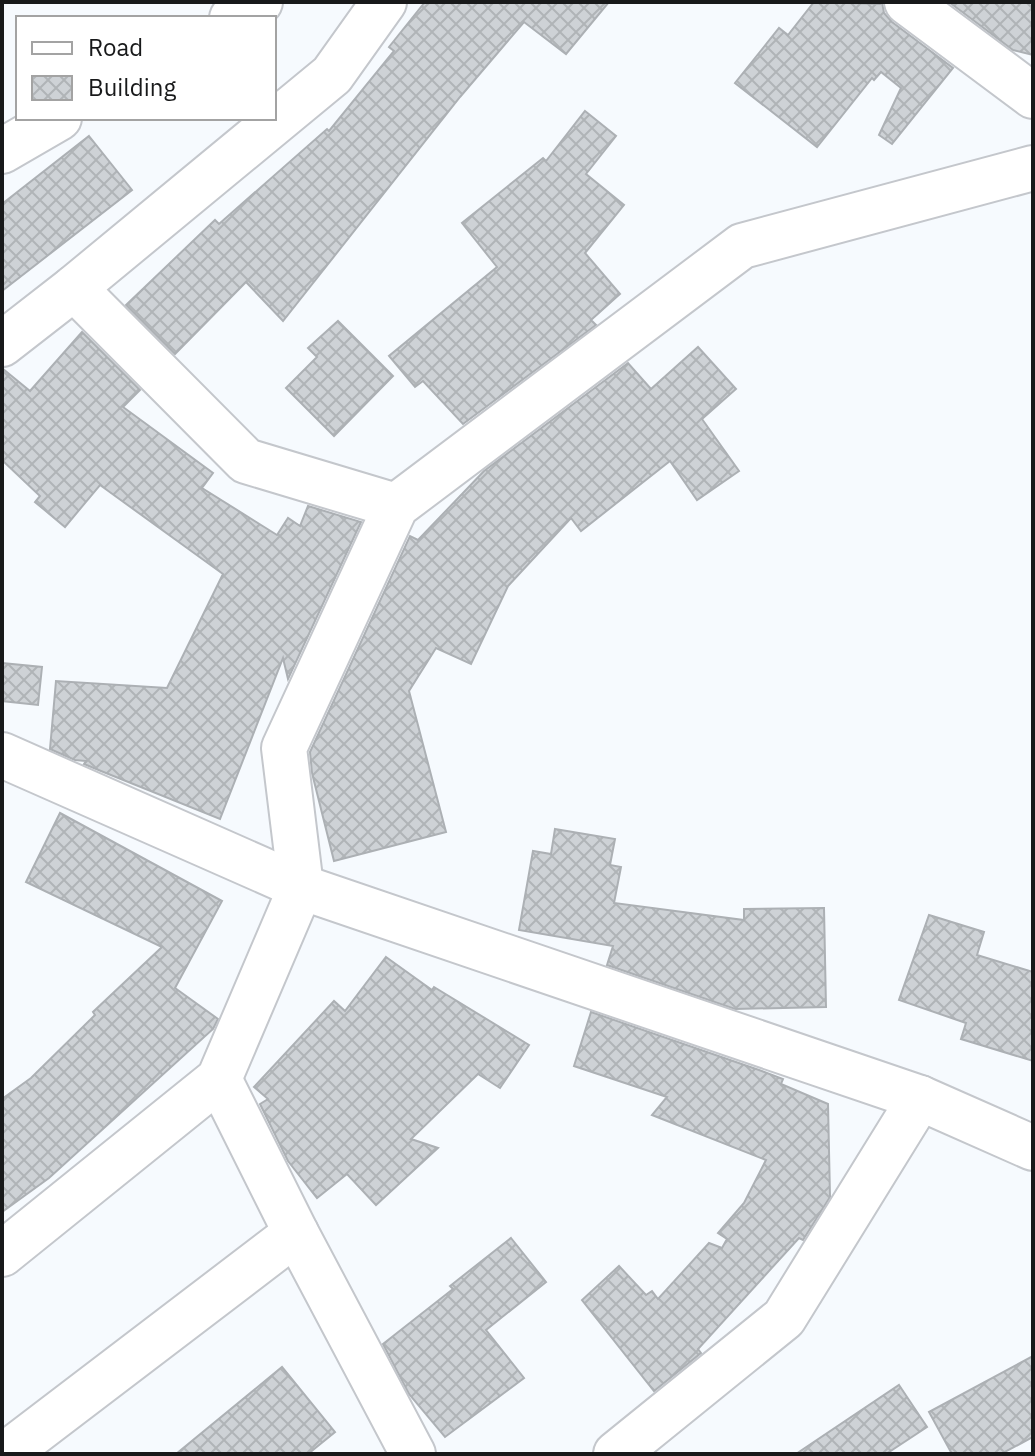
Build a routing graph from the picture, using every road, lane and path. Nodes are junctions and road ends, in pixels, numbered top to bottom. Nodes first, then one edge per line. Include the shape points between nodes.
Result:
1 (260, 2) edge
2 (384, 2) edge
3 (907, 2) edge
4 (236, 16) edge
5 (1033, 96) edge
6 (56, 120) edge
7 (2, 151) edge
8 (1033, 168) edge
9 (74, 288) junction
10 (2, 344) edge
11 (396, 506) junction
12 (2, 755) edge
13 (301, 887) junction
14 (219, 1079) junction
15 (920, 1098) junction
16 (1033, 1148) edge
17 (296, 1233) junction
18 (2, 1254) edge
19 (6, 1454) edge
20 (413, 1454) edge
21 (616, 1454) edge

1 - 4 street
2 - 9 street via 332,75
3 - 5 street
6 - 7 street
8 - 11 street via 742,246
9 - 10 street
9 - 11 street via 246,461
11 - 13 street via 284,748
12 - 13 street
13 - 14 street
13 - 15 street
14 - 17 street
14 - 18 street
15 - 16 street
15 - 21 street via 784,1318
17 - 19 street
17 - 20 street

